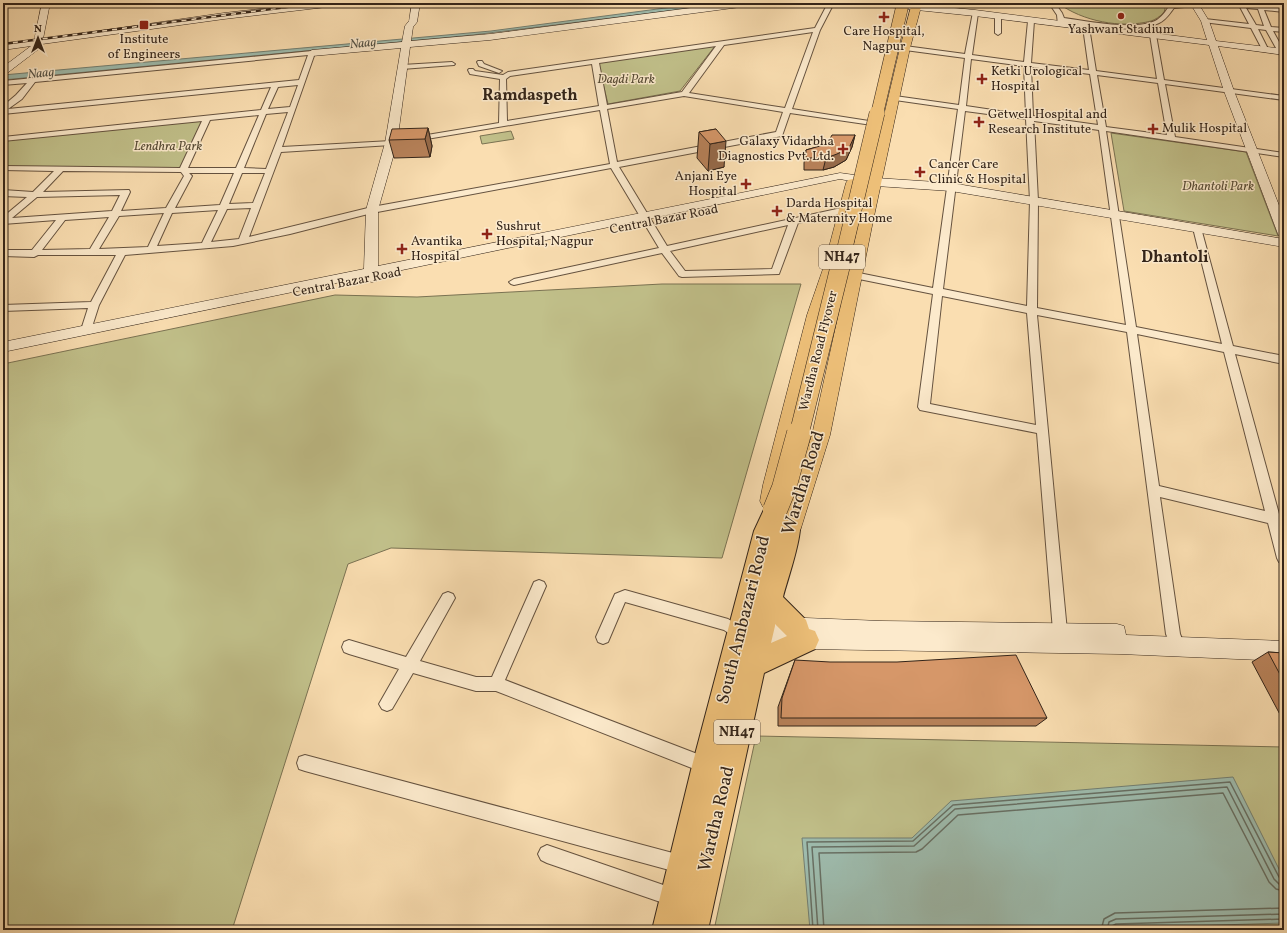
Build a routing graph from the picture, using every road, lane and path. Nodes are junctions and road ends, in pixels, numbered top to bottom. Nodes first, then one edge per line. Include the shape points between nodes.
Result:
1 (38, 3) edge
2 (46, 3) edge
3 (312, 3) edge
4 (335, 3) edge
5 (410, 3) edge
6 (416, 3) edge
7 (748, 3) edge
8 (831, 3) edge
9 (878, 3) edge
10 (1052, 3) edge
11 (1194, 3) edge
12 (1221, 3) edge
13 (1284, 3) edge
14 (907, 4) edge
15 (1172, 5) edge
16 (1242, 5) junction
17 (1260, 7) junction
18 (1275, 8) edge
19 (1284, 10) edge
20 (975, 13) junction
21 (998, 16) junction
22 (1031, 21) junction
23 (1205, 21) junction
24 (1061, 22) junction
25 (1253, 26) junction
26 (1086, 27) junction
27 (1268, 28) junction
28 (817, 30) junction
29 (1284, 30) edge
30 (998, 33) dead end
31 (1153, 35) junction
32 (407, 36) junction
33 (33, 42) junction
34 (1213, 42) junction
35 (722, 43) junction
36 (3, 44) edge
37 (3, 47) edge
38 (906, 48) junction
39 (1265, 49) junction
40 (312, 53) junction
41 (1283, 53) edge
42 (968, 56) junction
43 (595, 61) junction
44 (480, 62) dead end
45 (452, 64) dead end
46 (1026, 64) junction
47 (3, 66) edge
48 (402, 67) junction
49 (471, 70) dead end
50 (3, 72) edge
51 (1094, 73) junction
52 (506, 75) junction
53 (33, 80) junction
54 (302, 82) junction
55 (1161, 82) junction
56 (3, 83) edge
57 (275, 85) junction
58 (1229, 91) junction
59 (684, 94) junction
60 (895, 98) junction
61 (1284, 98) edge
62 (603, 108) junction
63 (962, 108) junction
64 (293, 109) junction
65 (787, 110) junction
66 (3, 111) edge
67 (264, 112) junction
68 (207, 118) junction
69 (1030, 118) junction
70 (869, 123) junction
71 (503, 125) junction
72 (1101, 128) junction
73 (1171, 138) junction
74 (3, 139) edge
75 (391, 143) junction
76 (1252, 149) junction
77 (277, 150) junction
78 (1284, 155) edge
79 (614, 166) junction
80 (3, 168) edge
81 (62, 168) junction
82 (183, 170) junction
83 (238, 170) junction
84 (269, 171) junction
85 (854, 179) junction
86 (876, 182) junction
87 (951, 187) junction
88 (4, 194) edge
89 (35, 195) junction
90 (1034, 201) junction
91 (256, 206) junction
92 (223, 208) junction
93 (372, 210) junction
94 (846, 210) junction
95 (169, 211) junction
96 (115, 214) junction
97 (1116, 215) junction
98 (63, 217) junction
99 (647, 219) junction
100 (3, 221) edge
101 (794, 221) junction
102 (1197, 228) junction
103 (1284, 234) edge
104 (243, 241) junction
105 (1284, 243) edge
106 (205, 246) junction
107 (151, 250) junction
108 (665, 250) junction
109 (122, 252) junction
110 (3, 253) edge
111 (92, 253) junction
112 (34, 254) junction
113 (372, 275) junction
114 (854, 275) junction
115 (514, 282) dead end
116 (937, 291) junction
117 (94, 305) junction
118 (3, 308) edge
119 (1032, 309) junction
120 (1131, 329) junction
121 (86, 330) junction
122 (3, 347) edge
123 (1230, 349) junction
124 (3, 354) edge
125 (1284, 360) edge
126 (1042, 430) junction
127 (1154, 490) junction
128 (1279, 519) edge
129 (779, 521) junction
130 (1284, 558) edge
131 (539, 586) dead end
132 (448, 598) dead end
133 (751, 624) junction
134 (1060, 631) junction
135 (802, 634) junction
136 (603, 637) dead end
137 (1176, 640) junction
138 (1284, 640) edge
139 (349, 647) dead end
140 (1284, 651) edge
141 (410, 665) junction
142 (753, 665) junction
143 (496, 684) junction
144 (387, 704) dead end
145 (305, 763) dead end
146 (707, 766) junction
147 (547, 854) dead end
148 (684, 865) junction
149 (676, 899) junction
150 (669, 930) edge
151 (691, 930) edge

1 - 33 main road
2 - 33 main road
3 - 33 main road
4 - 33 main road
5 - 32 main road via 406,19
6 - 32 main road
7 - 32 main road via 490,37
8 - 28 street
9 - 14 main road
10 - 24 street via 1060,14
11 - 15 street
11 - 23 main road
12 - 16 street
13 - 18 street
14 - 20 main road
14 - 38 main road, Wardha Road
14 - 70 main road, South Ambazari Road
14 - 129 highway, Wardha Road Flyover / NH47, bridge via 810,394 784,488
15 - 24 street via 1165,15 1152,24 1133,26
16 - 17 street
16 - 25 street
17 - 18 street
17 - 27 street
18 - 19 street
20 - 21 main road
20 - 42 street
21 - 22 main road
21 - 30 street
22 - 24 main road
22 - 46 street
23 - 25 street
23 - 34 main road
24 - 26 main road
25 - 27 street
25 - 39 street
26 - 31 main road
26 - 51 street
27 - 29 street
27 - 41 street
28 - 35 street
28 - 65 street
31 - 34 main road
31 - 55 street
32 - 40 main road
32 - 48 main road
33 - 36 main road
33 - 37 main road
33 - 47 main road
33 - 50 main road via 37,46
34 - 39 main road
34 - 58 main road
35 - 43 street
35 - 59 street
38 - 42 street
38 - 60 main road, Wardha Road
39 - 41 main road
40 - 53 street
40 - 54 street
42 - 46 street
42 - 63 street
43 - 52 street
43 - 62 street
44 - 52 street via 481,65
45 - 48 street
46 - 51 street
46 - 69 street
48 - 75 main road
49 - 52 street via 472,73
51 - 55 street
51 - 72 street
52 - 71 street
53 - 56 street
53 - 66 street via 20,97
54 - 57 street
54 - 64 street
55 - 58 street
55 - 73 street
57 - 66 street
57 - 67 street
58 - 61 street
58 - 76 main road
59 - 62 street
59 - 65 street
60 - 63 street
60 - 86 main road, Wardha Road
62 - 71 street
62 - 79 street
63 - 69 street
63 - 87 street
64 - 67 street
64 - 77 street
65 - 70 street
65 - 79 street via 779,134
67 - 68 street
67 - 83 street
68 - 74 street
68 - 82 street
69 - 72 street
69 - 90 street
70 - 85 main road, South Ambazari Road
71 - 75 street
72 - 73 street
72 - 97 street
73 - 76 street
75 - 77 street
75 - 93 main road
76 - 78 street
76 - 103 main road
77 - 84 street
79 - 93 street
79 - 99 street
80 - 81 street
81 - 82 street
81 - 89 street
82 - 83 street
82 - 95 street via 188,176
83 - 84 street
83 - 92 street
84 - 91 street
85 - 86 main road, Central Bazar Road
85 - 94 main road, South Ambazari Road
85 - 99 main road, Central Bazar Road via 842,185
86 - 87 main road, Central Bazar Road
86 - 114 main road, Wardha Road
87 - 90 main road, Central Bazar Road
87 - 116 street
88 - 89 street
89 - 96 street via 126,192
89 - 100 street
90 - 97 main road, Central Bazar Road
90 - 119 street
91 - 92 street
91 - 104 street
92 - 95 street
92 - 106 street
93 - 104 street
93 - 113 main road
94 - 101 street
94 - 129 main road, South Ambazari Road via 832,266 815,315 773,485
95 - 96 street
95 - 107 street
96 - 98 street
96 - 111 street
97 - 102 main road, Central Bazar Road
97 - 120 street
98 - 100 street
98 - 112 street
99 - 108 street
99 - 113 main road, Central Bazar Road
101 - 108 street
101 - 108 street via 776,272 682,274
102 - 105 main road, Central Bazar Road
102 - 123 street
104 - 106 street
106 - 107 street
107 - 109 street
108 - 115 street
109 - 111 street
109 - 117 street
110 - 112 street
111 - 112 street
113 - 121 main road, Central Bazar Road
113 - 124 main road, Central Bazar Road
114 - 116 street
114 - 129 main road, Wardha Road via 820,435
116 - 119 street
116 - 126 street via 924,407
117 - 118 street
117 - 121 street
119 - 120 street
119 - 126 street
120 - 123 street
120 - 127 street
121 - 122 main road, Central Bazar Road
123 - 125 street
123 - 128 street
126 - 134 street
127 - 128 street
127 - 137 street
128 - 130 street
129 - 133 highway, Wardha Road / NH47
131 - 143 street
132 - 141 street
133 - 135 highway
133 - 135 main road
133 - 136 street via 624,596 620,598
133 - 142 highway, Wardha Road / NH47
133 - 146 highway, South Ambazari Road / NH47
134 - 135 main road via 882,630
134 - 137 main road
135 - 137 main road via 1120,644
135 - 142 highway
137 - 138 main road
137 - 140 main road
139 - 141 street
141 - 143 street via 476,684
141 - 144 street
142 - 151 highway, Wardha Road / NH47
143 - 146 street
145 - 148 street
146 - 148 highway, South Ambazari Road / NH47
147 - 149 street
148 - 149 highway, South Ambazari Road / NH47
149 - 150 highway, South Ambazari Road / NH47

